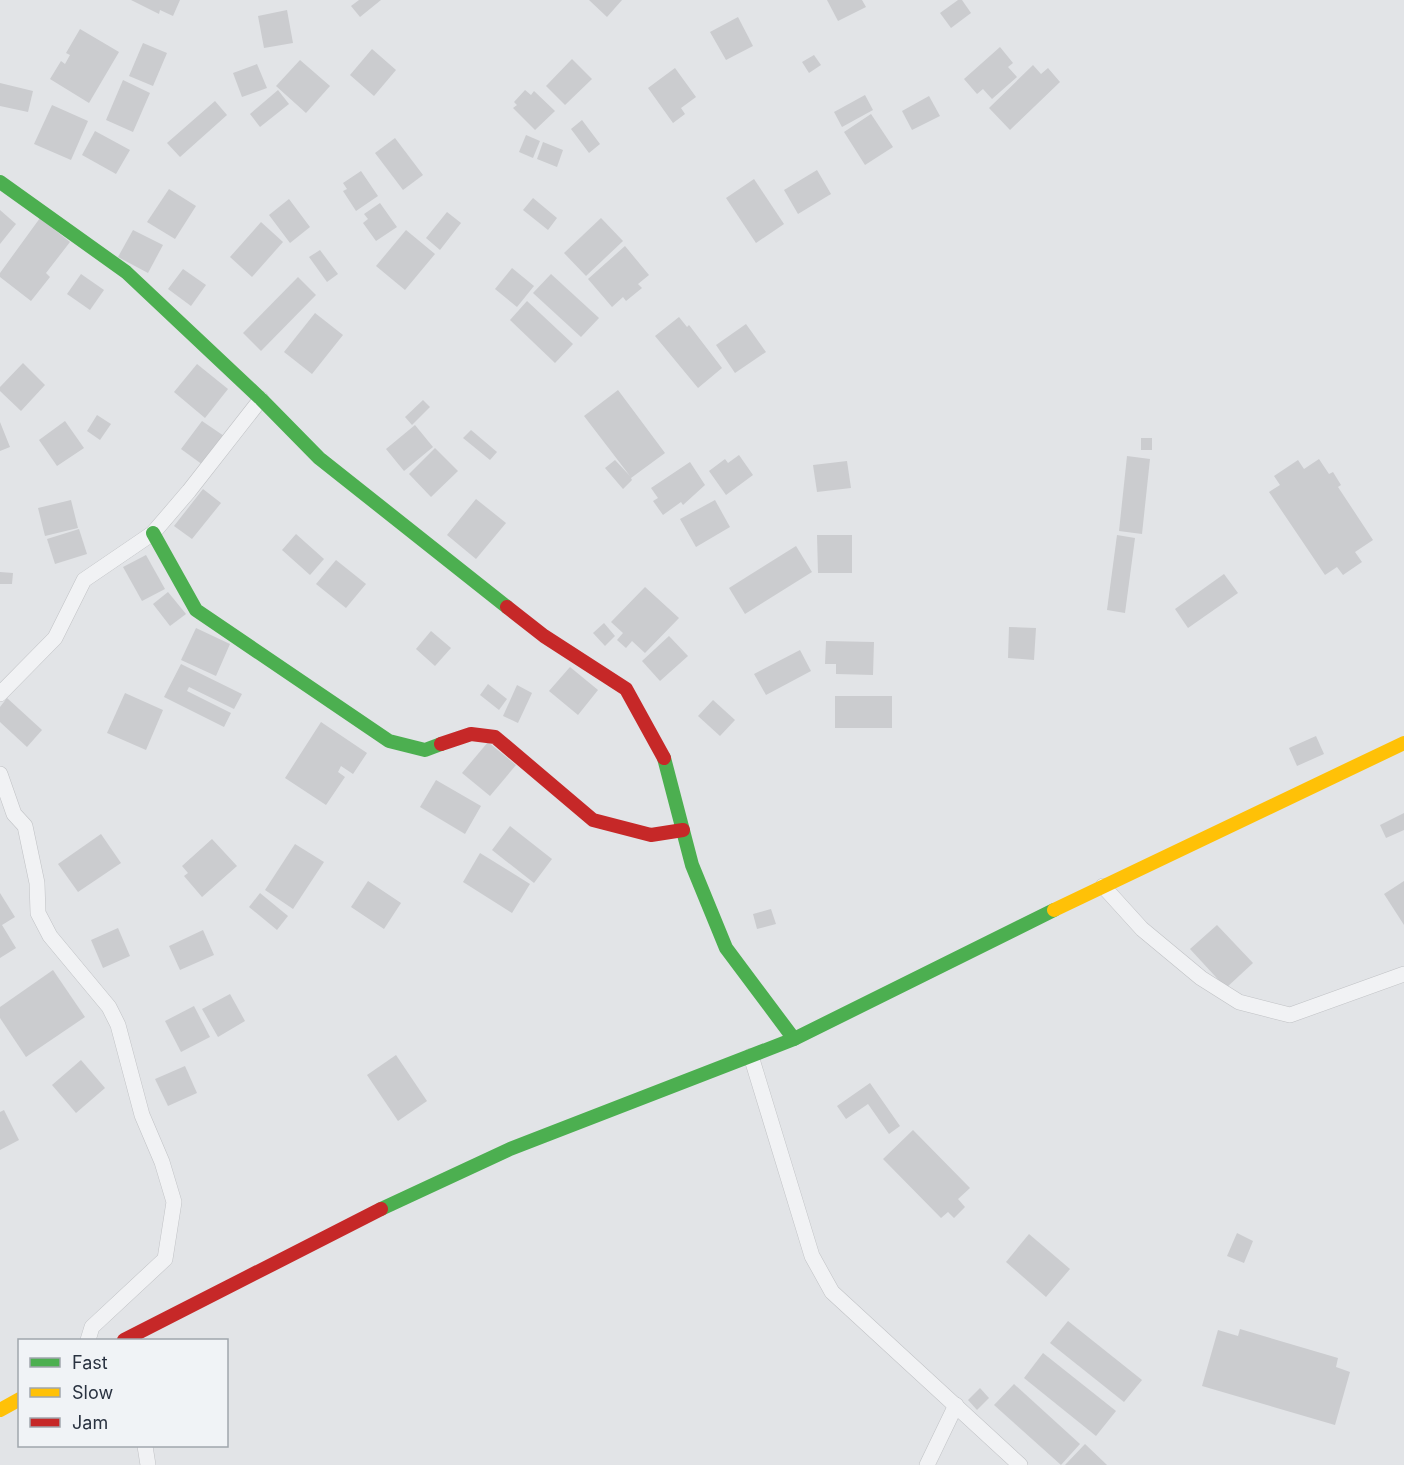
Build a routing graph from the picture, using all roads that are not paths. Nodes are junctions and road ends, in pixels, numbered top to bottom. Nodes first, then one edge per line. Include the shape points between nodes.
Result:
1 (0, 182) edge
2 (261, 399) junction
3 (153, 533) junction
4 (0, 694) edge
5 (1404, 743) edge
6 (0, 774) edge
7 (683, 830) junction
8 (1102, 886) junction
9 (1404, 974) edge
10 (794, 1039) junction
11 (751, 1056) junction
12 (89, 1339) edge
13 (128, 1339) edge
14 (18, 1400) edge
15 (956, 1405) junction
16 (0, 1410) edge
17 (145, 1447) edge
18 (148, 1465) edge
19 (927, 1465) edge
20 (1020, 1465) edge

1 - 2 street via 126,272
2 - 3 street
2 - 7 street via 319,458 544,636 626,689 664,758
3 - 4 street via 84,580 55,638
3 - 7 street via 195,610 388,741 425,750 471,734 495,737 593,820 651,835
5 - 8 street
6 - 12 street via 14,814 25,826 38,883 38,913 50,936 109,1006 118,1025 142,1115 174,1202 165,1259 92,1327
7 - 10 street via 692,865 726,948
8 - 9 street via 1142,929 1201,978 1239,1002 1290,1015
8 - 10 street
10 - 11 street
11 - 13 street via 510,1149 339,1228
11 - 15 street via 812,1256 832,1292
14 - 16 street
15 - 19 street
15 - 20 street
17 - 18 street

